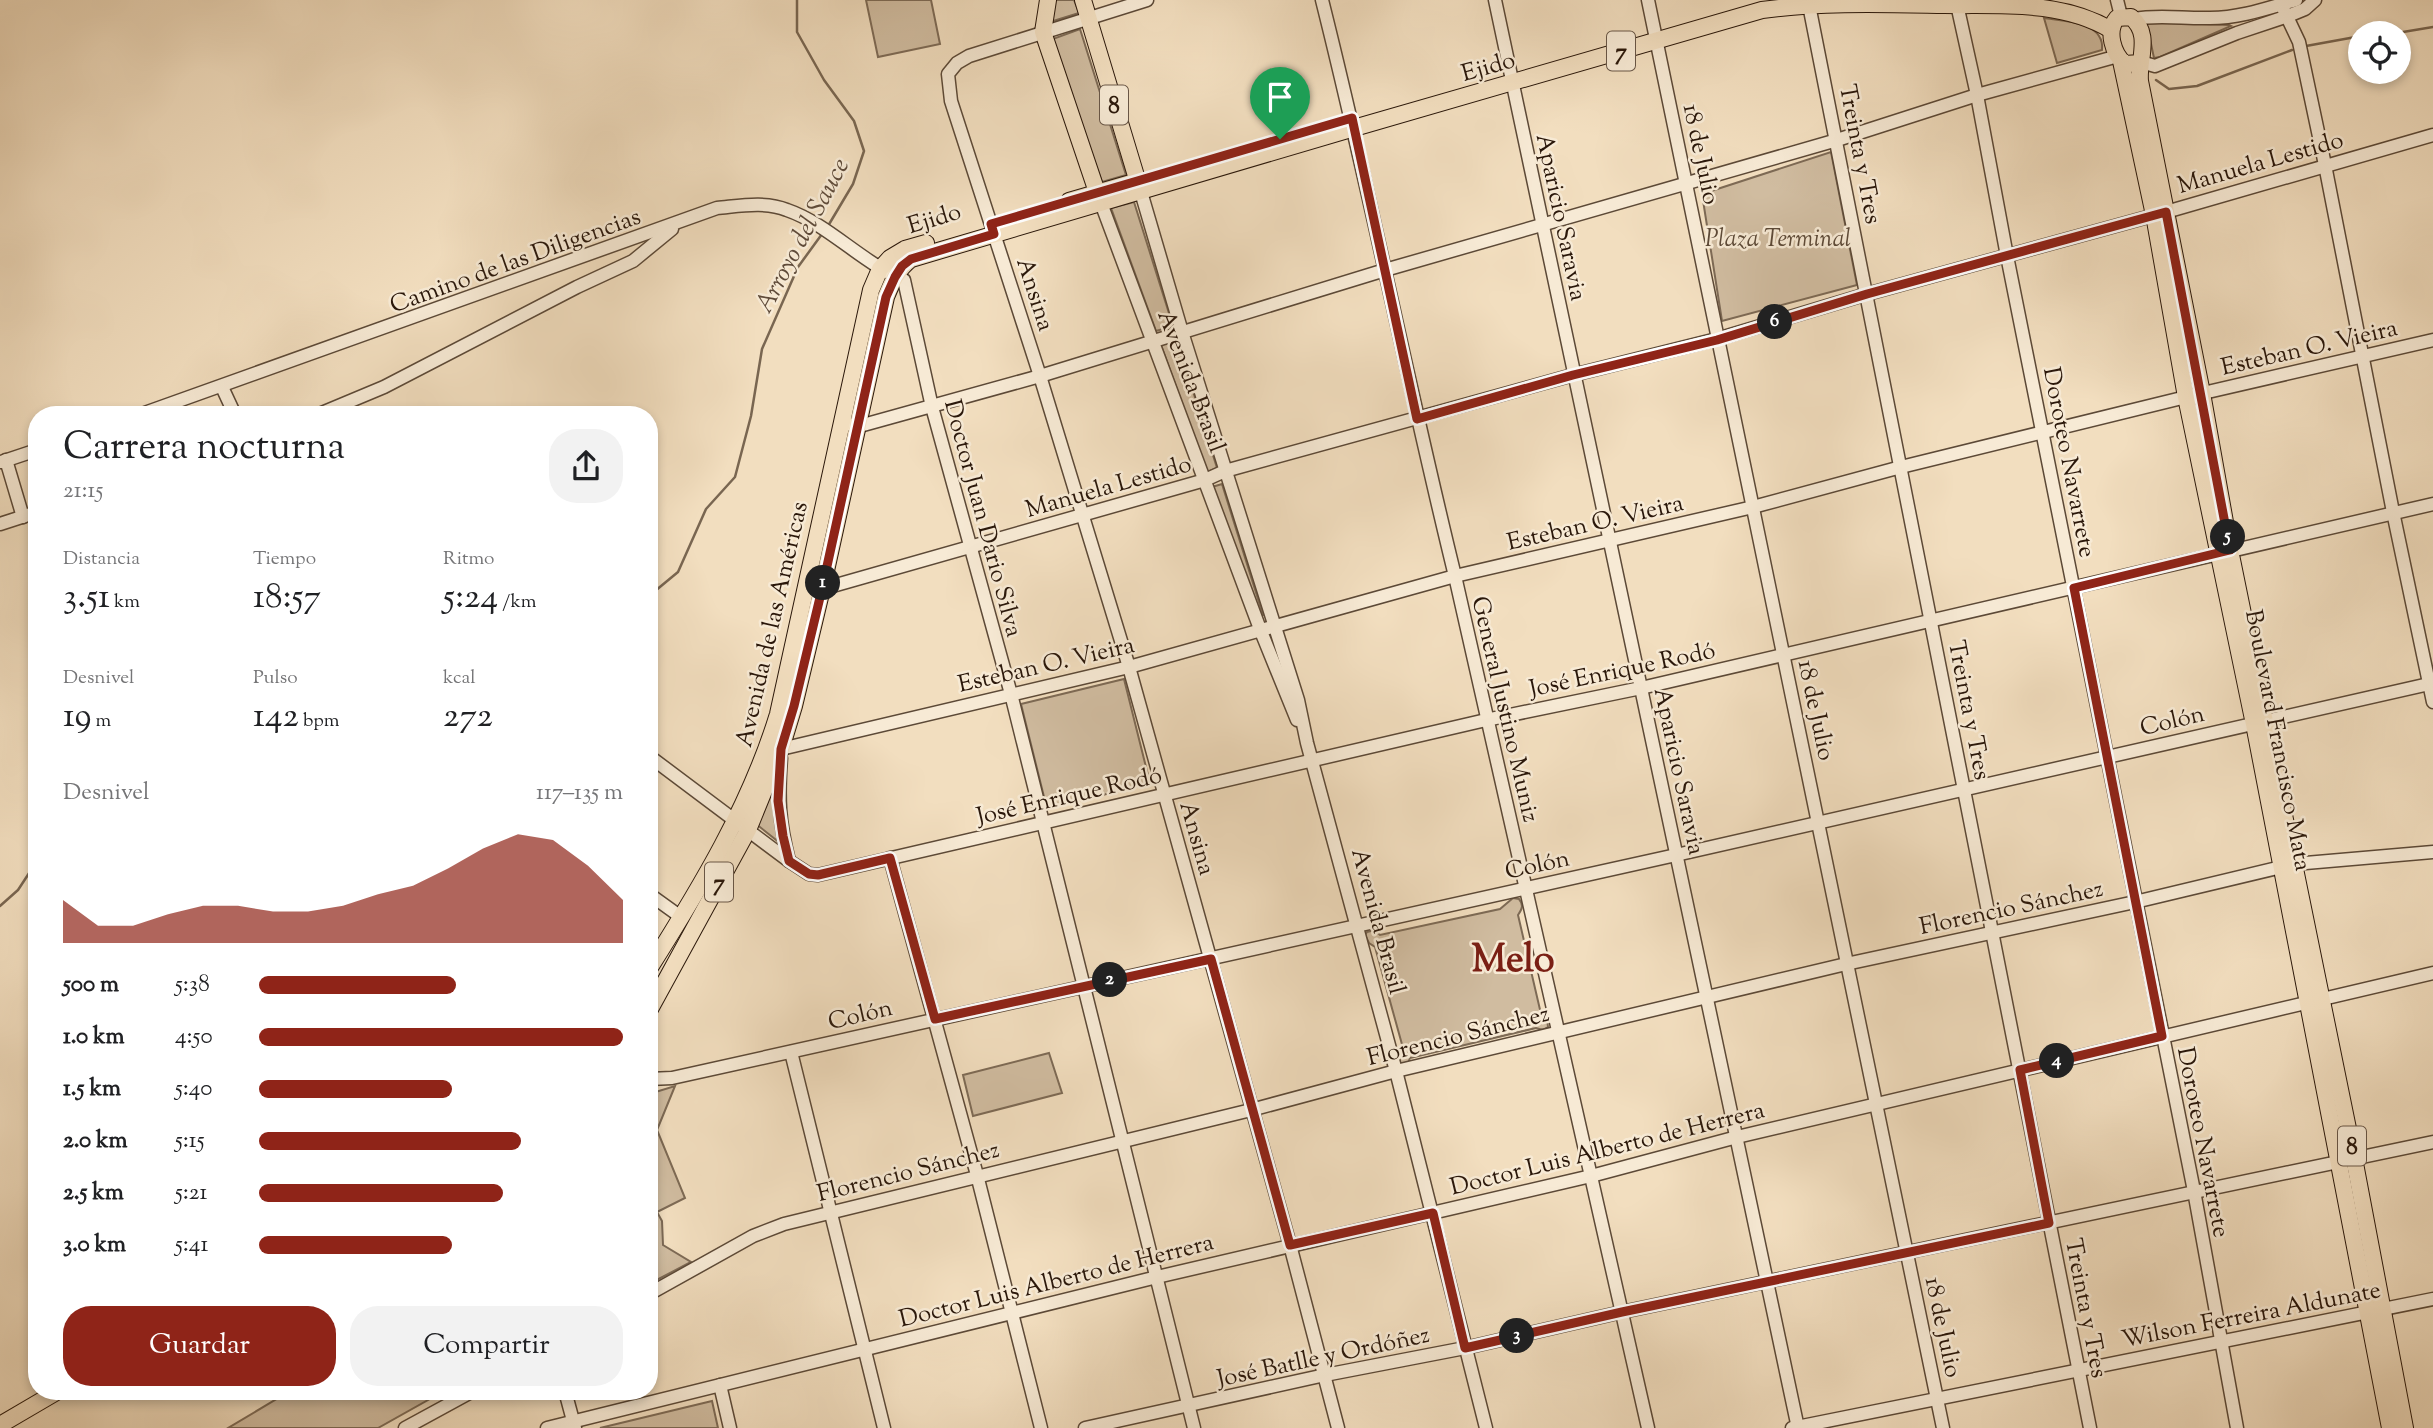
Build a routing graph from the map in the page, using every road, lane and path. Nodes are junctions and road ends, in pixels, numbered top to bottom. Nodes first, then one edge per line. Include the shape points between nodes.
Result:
1 (1048, 0) edge
2 (1083, 0) edge
3 (1147, 0) edge
4 (1322, 0) edge
5 (1495, 0) edge
6 (1648, 0) edge
7 (1773, 0) edge
8 (2048, 0) edge
9 (2117, 0) edge
10 (2244, 0) edge
11 (2296, 0) edge
12 (2315, 0) edge
13 (1809, 2) edge
14 (1957, 3) edge
15 (1998, 3) edge
16 (2281, 4) junction
17 (2247, 14) junction
18 (2288, 16) junction
19 (1088, 18) junction
20 (2121, 21) junction
21 (2249, 29) junction
22 (1043, 32) junction
23 (1655, 36) junction
24 (2120, 59) junction
25 (2140, 62) junction
26 (1512, 78) junction
27 (1977, 95) junction
28 (1353, 123) junction
29 (2433, 135) edge
30 (1837, 139) junction
31 (2325, 165) junction
32 (1687, 183) junction
33 (1139, 186) junction
34 (1099, 198) junction
35 (2160, 213) junction
36 (677, 224) junction
37 (1544, 224) junction
38 (993, 229) junction
39 (2007, 256) junction
40 (1385, 270) junction
41 (887, 273) junction
42 (1867, 294) junction
43 (1182, 332) junction
44 (1717, 340) junction
45 (2433, 340) edge
46 (1152, 342) junction
47 (2362, 356) junction
48 (1573, 375) junction
49 (1040, 376) junction
50 (222, 387) junction
51 (2194, 395) junction
52 (166, 406) edge
53 (231, 406) edge
54 (339, 406) edge
55 (932, 407) junction
56 (1417, 419) junction
57 (848, 425) junction
58 (2043, 432) junction
59 (28, 453) edge
60 (3, 461) edge
61 (1901, 467) junction
62 (1226, 471) junction
63 (1205, 480) junction
64 (2433, 504) edge
65 (1753, 507) junction
66 (2393, 512) junction
67 (28, 515) edge
68 (1083, 515) junction
69 (23, 517) junction
70 (0, 524) edge
71 (1609, 541) junction
72 (969, 548) junction
73 (2224, 551) junction
74 (1455, 576) junction
75 (805, 586) junction
76 (2074, 588) junction
77 (822, 589) junction
78 (1930, 620) junction
79 (1274, 625) junction
80 (1260, 629) junction
81 (1784, 654) junction
82 (1129, 667) junction
83 (2431, 683) edge
84 (1641, 688) junction
85 (1011, 694) junction
86 (2433, 702) edge
87 (1486, 720) junction
88 (2260, 722) junction
89 (1307, 743) junction
90 (775, 748) junction
91 (2108, 757) junction
92 (1312, 760) junction
93 (658, 763) edge
94 (1964, 788) junction
95 (1164, 795) junction
96 (1818, 822) junction
97 (1041, 823) junction
98 (742, 826) junction
99 (2433, 852) edge
100 (1676, 855) junction
101 (890, 858) junction
102 (789, 861) junction
103 (2288, 865) junction
104 (1525, 888) junction
105 (658, 900) edge
106 (2135, 902) junction
107 (681, 917) junction
108 (1356, 926) junction
109 (1992, 932) junction
110 (658, 954) edge
111 (1211, 959) junction
112 (1846, 964) junction
113 (2433, 973) edge
114 (1083, 986) junction
115 (658, 993) edge
116 (1707, 998) junction
117 (2315, 1001) junction
118 (935, 1019) junction
119 (1559, 1032) junction
120 (2162, 1036) junction
121 (791, 1052) junction
122 (2020, 1070) junction
123 (1396, 1071) junction
124 (658, 1079) edge
125 (1877, 1104) junction
126 (1251, 1110) junction
127 (1737, 1137) junction
128 (1122, 1140) junction
129 (2433, 1142) edge
130 (2346, 1160) junction
131 (977, 1175) junction
132 (1591, 1176) junction
133 (2194, 1191) junction
134 (832, 1211) junction
135 (1433, 1213) junction
136 (2049, 1223) junction
137 (1290, 1245) junction
138 (1907, 1252) junction
139 (1157, 1276) junction
140 (1767, 1282) junction
141 (658, 1289) edge
142 (2433, 1299) edge
143 (2374, 1310) junction
144 (1011, 1312) junction
145 (1622, 1312) junction
146 (2221, 1340) junction
147 (865, 1348) junction
148 (1465, 1348) junction
149 (2077, 1370) junction
150 (1325, 1376) junction
151 (720, 1385) junction
152 (1938, 1398) junction
153 (43, 1400) edge
154 (457, 1400) edge
155 (567, 1400) edge
156 (1189, 1405) junction
157 (0, 1425) edge
158 (574, 1425) edge
159 (1795, 1427) edge
160 (405, 1428) edge
161 (547, 1428) edge
162 (730, 1428) edge
163 (884, 1428) edge
164 (1041, 1428) edge
165 (1085, 1428) edge
166 (1194, 1428) edge
167 (1338, 1428) edge
168 (1486, 1428) edge
169 (1648, 1428) edge
170 (1943, 1428) edge
171 (2090, 1428) edge
172 (2237, 1428) edge
173 (2390, 1428) edge
174 (2405, 1428) edge

1 - 22 main road, 8
2 - 19 main road, 8
3 - 19 street
4 - 28 street, General Justino Muniz
5 - 26 street, Aparicio Saravia
6 - 23 street, 18 de Julio
7 - 23 main road, Ejido / 7
8 - 20 main road, 7 via 2095,9
9 - 20 street
10 - 17 street
11 - 16 street, 7
12 - 18 street
13 - 14 main road, Ejido / 7
13 - 23 main road, Ejido / 7
13 - 30 street, Treinta y Tres
14 - 15 main road, Ejido / 7
14 - 27 street, Doroteo Navarrete
15 - 20 main road, Ejido / 7
16 - 17 street, 7
16 - 18 street
17 - 20 street, 7
17 - 21 street
18 - 21 street
18 - 31 street via 2299,42
19 - 22 street
19 - 33 main road, Avenida Brasil / 8
20 - 24 main road, Boulevard Francisco Mata
20 - 25 main road, Boulevard Francisco Mata via 2140,28 2144,48
21 - 25 street via 2155,66
22 - 34 main road, Avenida Brasil / 8
22 - 38 street, Ansina via 969,56 948,74 951,101
23 - 26 main road, Ejido / 7
23 - 32 street, 18 de Julio
24 - 25 main road via 2130,65
24 - 27 street
24 - 35 main road, Boulevard Francisco Mata / 8
25 - 35 main road, Boulevard Francisco Mata / 8
26 - 28 main road, Ejido / 7
26 - 37 street, Aparicio Saravia
27 - 30 street
27 - 39 street, Doroteo Navarrete
28 - 33 main road, Ejido / 7
28 - 40 street, General Justino Muniz
29 - 31 street, Manuela Lestido
30 - 32 street
30 - 42 street, Treinta y Tres
31 - 35 street, Manuela Lestido
31 - 47 street
32 - 37 street
32 - 44 street, 18 de Julio
33 - 34 main road, Ejido / 7
33 - 43 street, Avenida Brasil
34 - 38 main road, Ejido / 7
34 - 46 street, Avenida Brasil
35 - 39 street, Manuela Lestido
35 - 51 main road, Boulevard Francisco Mata / 8
36 - 41 street, Camino de las Diligencias via 717,208 755,204 787,209
36 - 50 street, Camino de las Diligencias
36 - 54 street via 633,261
37 - 40 street
37 - 48 street, Aparicio Saravia
38 - 41 main road, Ejido / 7 via 911,259
38 - 49 street, Ansina
39 - 42 street, Manuela Lestido
39 - 58 street, Doroteo Navarrete
40 - 43 street
40 - 56 street, General Justino Muniz
41 - 55 street, Doctor Juan Dario Silva via 904,281
41 - 57 main road, Avenida de las Américas / 7 via 886,297
42 - 44 street, Manuela Lestido
42 - 61 street, Treinta y Tres
43 - 46 street
43 - 62 street, Avenida Brasil
44 - 48 street, Manuela Lestido
44 - 65 street, 18 de Julio
45 - 47 street, Esteban O. Vieira
46 - 49 street
46 - 63 street, Avenida Brasil
47 - 51 street, Esteban O. Vieira
47 - 66 street
48 - 56 street, Manuela Lestido
48 - 71 street, Aparicio Saravia
49 - 55 street
49 - 68 street, Ansina
50 - 52 street, Camino de las Diligencias
50 - 53 street
51 - 58 street, Esteban O. Vieira
51 - 73 main road, Boulevard Francisco Mata / 8
55 - 57 street
55 - 72 street, Doctor Juan Dario Silva
56 - 62 street, Manuela Lestido
56 - 74 street, General Justino Muniz
57 - 75 main road, Avenida de las Américas / 7
57 - 77 main road, Avenida de las Américas / 7
58 - 61 street, Esteban O. Vieira
58 - 76 street, Doroteo Navarrete
59 - 60 street
60 - 69 street
61 - 65 street, Esteban O. Vieira
61 - 78 street, Treinta y Tres
62 - 63 street, Manuela Lestido
62 - 79 street, Avenida Brasil
63 - 68 street, Manuela Lestido
63 - 80 street, Avenida Brasil
64 - 66 street, José Enrique Rodó
65 - 71 street, Esteban O. Vieira
65 - 81 street, 18 de Julio
66 - 73 street, José Enrique Rodó
66 - 83 street
67 - 69 street
68 - 72 street, Manuela Lestido
68 - 82 street, Ansina
69 - 70 street
71 - 74 street, Esteban O. Vieira
71 - 84 street, Aparicio Saravia
72 - 77 street, Manuela Lestido
72 - 85 street, Doctor Juan Dario Silva
73 - 76 street, José Enrique Rodó
73 - 88 main road, Boulevard Francisco Mata / 8
74 - 79 street, Esteban O. Vieira
74 - 87 street, General Justino Muniz
75 - 77 street, Manuela Lestido
75 - 90 main road, Avenida de las Américas / 7
76 - 78 street, José Enrique Rodó
76 - 91 street, Doroteo Navarrete
77 - 90 main road, Avenida de las Américas / 7 via 794,706
78 - 81 street, José Enrique Rodó
78 - 94 street, Treinta y Tres
79 - 80 street, Esteban O. Vieira
79 - 89 street, Avenida Brasil
80 - 82 street, Esteban O. Vieira
80 - 89 street, Avenida Brasil
81 - 84 street, José Enrique Rodó
81 - 96 street, 18 de Julio
82 - 85 street, Esteban O. Vieira
82 - 95 street, Ansina
83 - 86 street
83 - 88 street, Colón
84 - 87 street, José Enrique Rodó
84 - 100 street, Aparicio Saravia
85 - 90 street, Esteban O. Vieira
85 - 97 street, Doctor Juan Dario Silva
87 - 92 street, José Enrique Rodó
87 - 104 street, General Justino Muniz
88 - 91 street, Colón
88 - 103 main road, Boulevard Francisco Mata / 8
89 - 92 street, Avenida Brasil
90 - 98 main road, Avenida de las Américas / 7
90 - 102 street via 778,801
91 - 94 street, Colón
91 - 106 street, Doroteo Navarrete
92 - 95 street, José Enrique Rodó
92 - 108 street, Avenida Brasil
93 - 98 street, José Enrique Rodó
94 - 96 street, Colón
94 - 109 street, Treinta y Tres
95 - 97 street, José Enrique Rodó
95 - 111 street, Ansina
96 - 100 street, Colón
96 - 112 street, 18 de Julio
97 - 101 street, José Enrique Rodó
97 - 114 street, Doctor Juan Dario Silva
98 - 102 street, José Enrique Rodó
98 - 107 main road, Avenida de las Américas / 7
98 - 115 main road, Avenida de las Américas / 7
99 - 103 street, Florencio Sánchez
100 - 104 street, Colón
100 - 116 street, Aparicio Saravia
101 - 102 street, José Enrique Rodó via 818,875
101 - 118 street
103 - 106 street, Florencio Sánchez
103 - 117 main road, Boulevard Francisco Mata / 8
104 - 108 street, Colón
104 - 119 street, General Justino Muniz
105 - 107 street
106 - 109 street, Florencio Sánchez
106 - 120 street, Doroteo Navarrete
107 - 110 main road, Avenida de las Américas / 7
108 - 111 street, Colón
108 - 123 street, Avenida Brasil
109 - 112 street, Florencio Sánchez
109 - 122 street, Treinta y Tres
111 - 114 street, Colón
111 - 126 street, Ansina
112 - 116 street, Florencio Sánchez
112 - 125 street, 18 de Julio
113 - 117 street, Doctor Luis Alberto de Herrera
114 - 118 street, Colón
114 - 128 street, Doctor Juan Dario Silva
116 - 119 street, Florencio Sánchez
116 - 127 street, Aparicio Saravia
117 - 120 street, Doctor Luis Alberto de Herrera
117 - 130 main road, Boulevard Francisco Mata / 8
118 - 121 street, Colón
118 - 131 street
119 - 123 street, Florencio Sánchez
119 - 132 street, General Justino Muniz
120 - 122 street, Doctor Luis Alberto de Herrera
120 - 133 street, Doroteo Navarrete
121 - 124 street, Colón
121 - 134 street
122 - 125 street, Doctor Luis Alberto de Herrera
122 - 136 street, Treinta y Tres
123 - 126 street, Florencio Sánchez
123 - 135 street, Avenida Brasil
125 - 127 street, Doctor Luis Alberto de Herrera
125 - 138 street, 18 de Julio
126 - 128 street, Florencio Sánchez
126 - 137 street, Ansina
127 - 132 street, Doctor Luis Alberto de Herrera
127 - 140 street, Aparicio Saravia
128 - 131 street, Florencio Sánchez
128 - 139 street, Doctor Juan Dario Silva
129 - 130 street, José Batlle y Ordóñez
130 - 133 street, José Batlle y Ordóñez
130 - 143 main road, Boulevard Francisco Mata / 8
131 - 134 street, Florencio Sánchez
131 - 144 street
132 - 135 street, Doctor Luis Alberto de Herrera
132 - 145 street, General Justino Muniz
133 - 136 street, José Batlle y Ordóñez
133 - 146 street, Doroteo Navarrete
134 - 141 street, Florencio Sánchez via 753,1236
134 - 147 street
135 - 137 street, Doctor Luis Alberto de Herrera
135 - 148 street, Avenida Brasil
136 - 138 street, José Batlle y Ordóñez
136 - 149 street, Treinta y Tres
137 - 139 street, Doctor Luis Alberto de Herrera
137 - 150 street, Ansina
138 - 140 street, José Batlle y Ordóñez
138 - 152 street, 18 de Julio
139 - 144 street, Doctor Luis Alberto de Herrera
139 - 156 street, Doctor Juan Dario Silva
140 - 145 street, José Batlle y Ordóñez
140 - 159 street, Aparicio Saravia
142 - 143 street, Wilson Ferreira Aldunate
143 - 146 street, Wilson Ferreira Aldunate
143 - 173 main road, Boulevard Francisco Mata / 8
143 - 174 main road, Boulevard Francisco Mata / 8
144 - 147 street, Doctor Luis Alberto de Herrera
144 - 164 street
145 - 148 street, José Batlle y Ordóñez
145 - 169 street, General Justino Muniz
146 - 149 street, Wilson Ferreira Aldunate
146 - 172 street, Doroteo Navarrete
147 - 151 street, Doctor Luis Alberto de Herrera
147 - 163 street
148 - 150 street, José Batlle y Ordóñez
148 - 168 street, Avenida Brasil
149 - 152 street, Wilson Ferreira Aldunate
149 - 171 street, Treinta y Tres
150 - 156 street, José Batlle y Ordóñez
150 - 167 street, Ansina
151 - 158 street, Doctor Luis Alberto de Herrera
151 - 162 street
152 - 159 street, Wilson Ferreira Aldunate
152 - 170 street, 18 de Julio
153 - 157 main road
154 - 160 street
155 - 158 street
156 - 165 street, José Batlle y Ordóñez
156 - 166 street, Doctor Juan Dario Silva
158 - 161 street, Doctor Luis Alberto de Herrera

